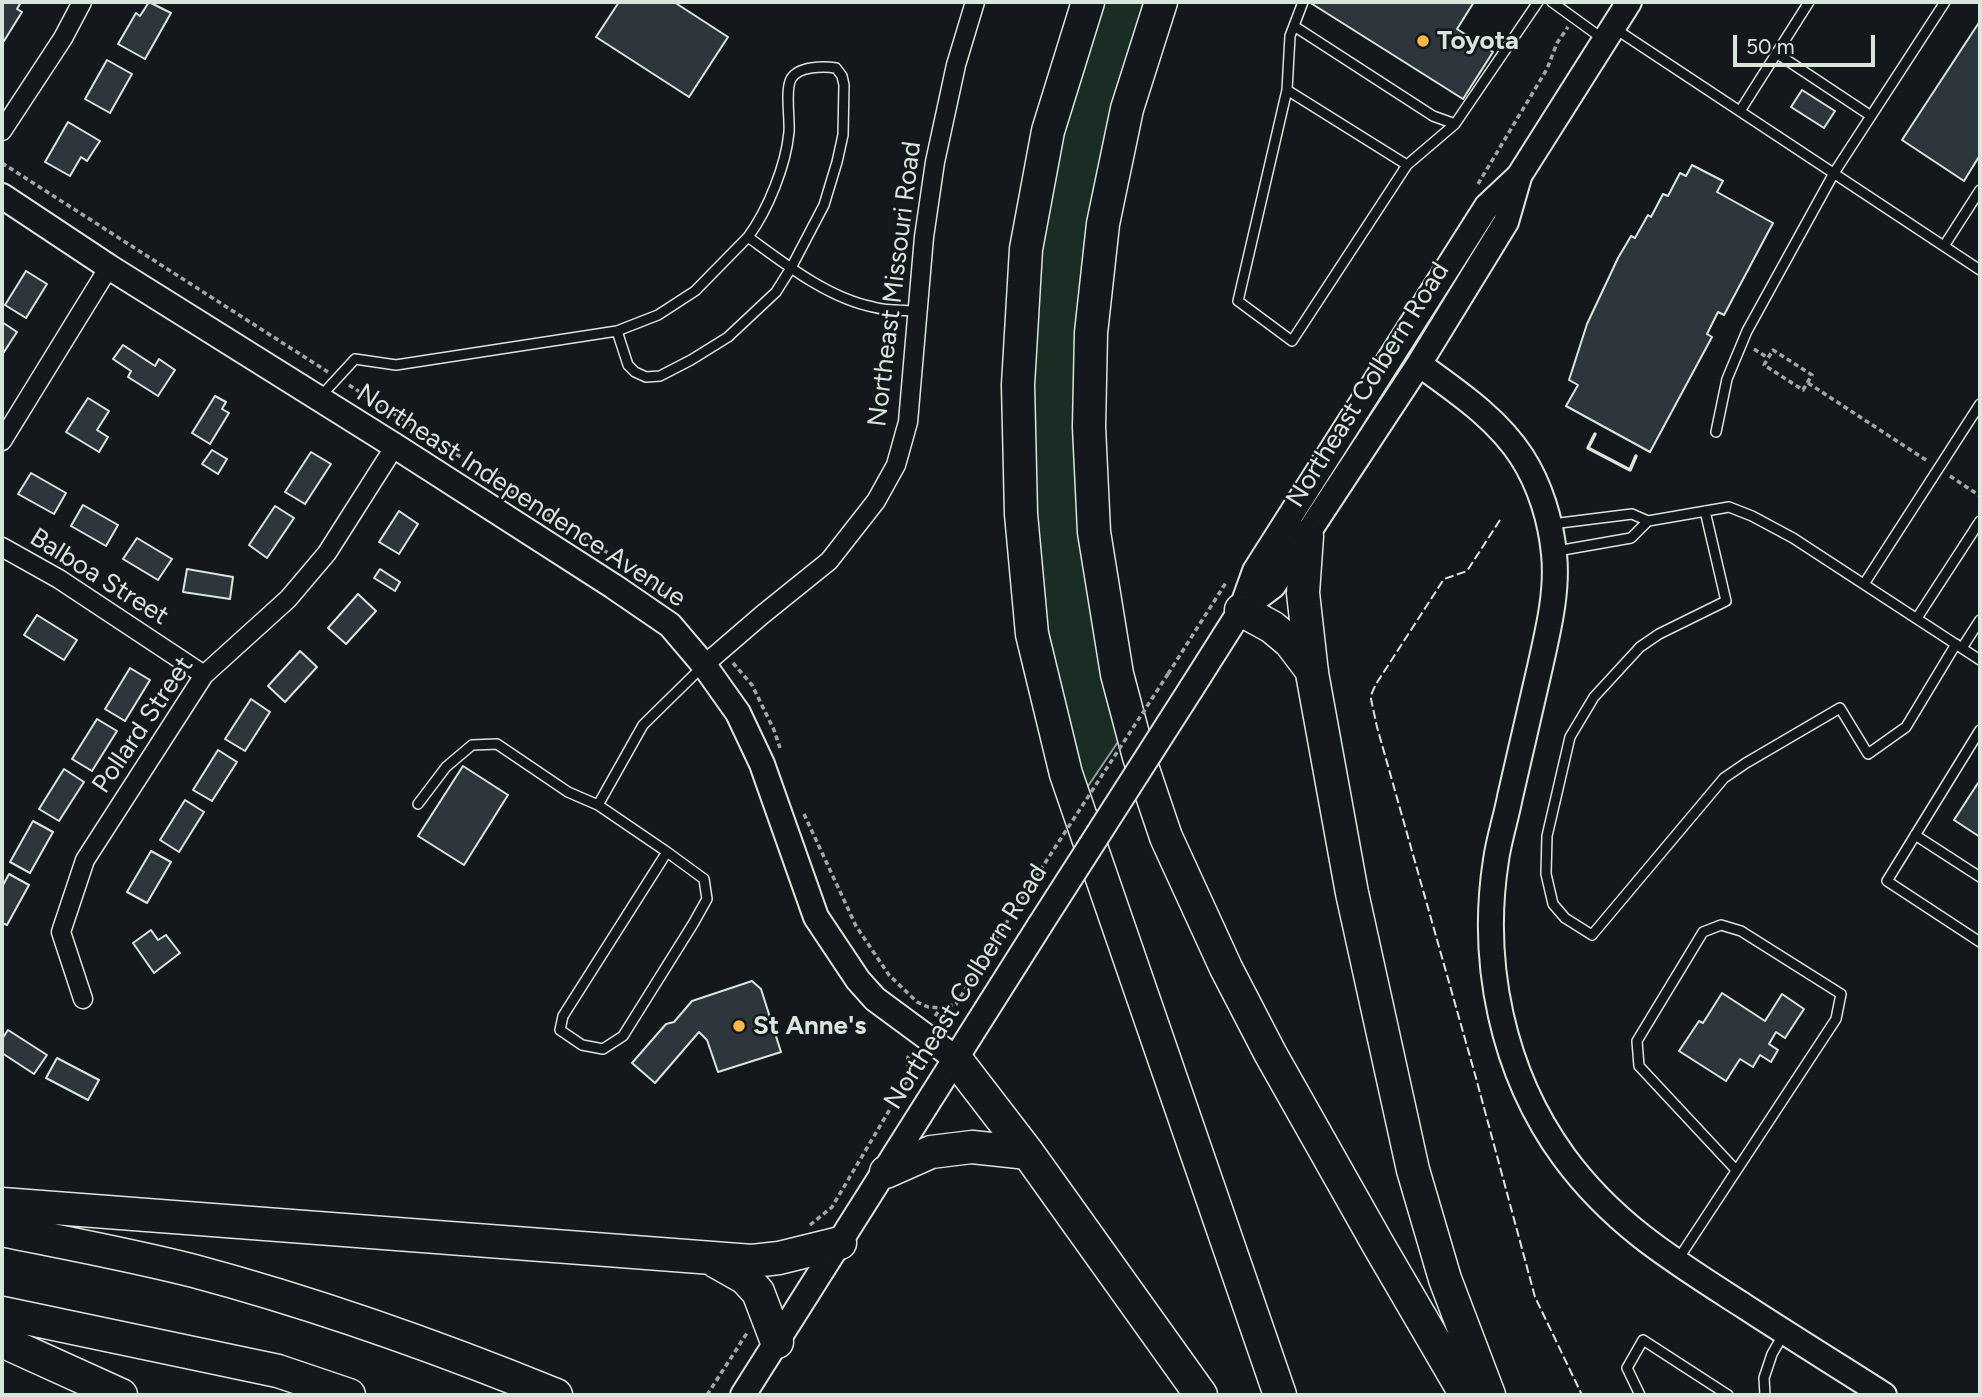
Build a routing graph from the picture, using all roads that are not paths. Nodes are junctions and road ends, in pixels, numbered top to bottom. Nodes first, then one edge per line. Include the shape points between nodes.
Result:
1 (82, 2) edge
2 (975, 2) edge
3 (1088, 2) edge
4 (1161, 2) edge
5 (1303, 2) edge
6 (1538, 2) edge
7 (1552, 2) edge
8 (1629, 2) edge
9 (1809, 2) edge
10 (1945, 2) edge
11 (1294, 26) junction
12 (1608, 34) junction
13 (1776, 53) junction
14 (1287, 90) junction
15 (1740, 111) junction
16 (1871, 116) junction
17 (1455, 124) junction
18 (2, 131) edge
19 (1407, 165) junction
20 (1834, 173) junction
21 (1519, 176) junction
22 (1980, 190) edge
23 (2, 196) edge
24 (748, 237) junction
25 (1944, 246) junction
26 (109, 267) junction
27 (791, 268) junction
28 (1980, 270) edge
29 (917, 311) junction
30 (617, 331) junction
31 (1419, 364) junction
32 (319, 398) junction
33 (1980, 404) edge
34 (1716, 432) dead end
35 (2, 441) edge
36 (395, 446) junction
37 (1704, 511) junction
38 (1980, 520) edge
39 (1648, 521) junction
40 (1549, 524) junction
41 (1307, 536) junction
42 (2, 547) edge
43 (1554, 552) junction
44 (1864, 584) junction
45 (1241, 610) junction
46 (1917, 618) junction
47 (1980, 620) edge
48 (1959, 646) junction
49 (1980, 660) edge
50 (704, 665) junction
51 (1312, 673) junction
52 (204, 675) junction
53 (1980, 730) edge
54 (418, 804) dead end
55 (598, 805) junction
56 (1915, 835) junction
57 (667, 852) junction
58 (1980, 877) edge
59 (1980, 942) edge
60 (83, 999) dead end
61 (955, 1058) junction
62 (1028, 1153) junction
63 (1736, 1170) junction
64 (886, 1172) junction
65 (2, 1204) edge
66 (2, 1230) edge
67 (840, 1243) junction
68 (708, 1258) junction
69 (1676, 1262) junction
70 (2, 1313) edge
71 (1784, 1332) junction
72 (763, 1336) junction
73 (2, 1341) edge
74 (121, 1395) edge
75 (349, 1395) edge
76 (556, 1395) edge
77 (743, 1395) edge
78 (1201, 1395) edge
79 (1280, 1395) edge
80 (1466, 1395) edge
81 (1489, 1395) edge
82 (1640, 1395) edge
83 (1728, 1395) edge
84 (1765, 1395) edge
85 (1884, 1395) edge

1 - 18 street
2 - 29 street, Northeast Missouri Road via 935,162
3 - 79 highway via 1048,131 1026,249 1018,384 1021,514 1032,634 1066,774
4 - 80 highway via 1127,109 1103,224 1091,333 1094,532 1117,674 1166,837 1226,968
5 - 11 lane
6 - 17 lane
7 - 12 lane via 1573,19
8 - 12 street, Northeast Colbern Road
9 - 13 lane
10 - 16 lane
11 - 14 lane
11 - 17 lane via 1433,116
12 - 15 lane
12 - 21 street, Northeast Colbern Road
13 - 15 lane
13 - 16 lane
14 - 19 lane
14 - 19 lane via 1238,301 1292,341
15 - 20 lane
16 - 20 lane
17 - 19 lane
20 - 25 lane
20 - 34 lane via 1747,331 1727,379
21 - 31 street, Northeast Colbern Road via 1506,222
21 - 45 street, Northeast Colbern Road via 1487,206 1255,571
22 - 25 lane
23 - 26 street, Northeast Independence Avenue
24 - 27 lane
24 - 27 lane via 776,186 789,134 792,76 825,66 836,68 844,85 843,135 824,205
24 - 30 lane via 695,291 658,316
25 - 28 lane
26 - 32 street, Northeast Independence Avenue
26 - 35 street
27 - 29 lane via 840,296 873,308
27 - 30 lane via 776,292 728,337 660,376 646,377 628,365
29 - 50 street, Northeast Missouri Road via 908,422 896,465 876,501 829,561
30 - 32 lane via 396,365 355,359
31 - 40 street via 1495,424 1522,457
31 - 41 street, Northeast Colbern Road
32 - 36 street, Northeast Independence Avenue
33 - 44 lane
36 - 50 street, Northeast Independence Avenue via 670,625
36 - 52 street, Pollard Street via 327,553 288,599
37 - 39 lane
37 - 44 lane via 1729,507 1752,516
37 - 48 lane via 1726,601 1640,647 1594,696 1570,737 1548,832 1546,874 1553,904 1565,918 1592,934 1724,778 1840,708 1868,754 1906,727
38 - 46 lane
39 - 40 lane via 1632,514
39 - 43 lane via 1631,538
40 - 43 street
41 - 45 street, Northeast Colbern Road via 1273,586
41 - 51 highway via 1304,593
42 - 52 street, Balboa Street
43 - 69 street via 1546,639 1496,858 1491,910 1499,1013 1514,1065 1562,1154 1593,1194
44 - 46 lane
45 - 51 highway via 1290,642
45 - 61 street, Northeast Colbern Road, bridge
46 - 48 lane
47 - 48 lane
48 - 49 lane
50 - 55 lane via 643,725
50 - 61 street, Northeast Independence Avenue via 737,713 762,764 816,917 875,999
51 - 81 highway via 1352,893 1413,1170 1445,1279
52 - 60 street, Pollard Street via 85,860 61,932
53 - 56 lane
54 - 55 lane via 446,767 472,745 497,744 568,792
55 - 57 lane
56 - 58 lane
56 - 59 lane via 1887,881
57 - 57 lane via 704,878 707,898 623,1036 603,1049 582,1045 560,1030 563,1016
61 - 62 highway
61 - 64 street, Northeast Colbern Road
62 - 64 highway via 972,1147 931,1152
62 - 78 highway
63 - 63 lane via 1836,1018 1841,994 1741,931 1721,925 1703,932 1637,1041 1640,1066
63 - 69 lane
64 - 67 street, Northeast Colbern Road
65 - 68 highway
66 - 76 highway via 192,1271 340,1314
67 - 68 highway via 779,1258
67 - 72 street, Northeast Colbern Road
68 - 72 highway via 745,1278 758,1292
69 - 71 street
70 - 75 highway via 278,1371
71 - 84 lane via 1764,1378
71 - 85 street
72 - 77 street, Northeast Colbern Road
73 - 74 highway
82 - 83 lane via 1627,1368 1643,1340

